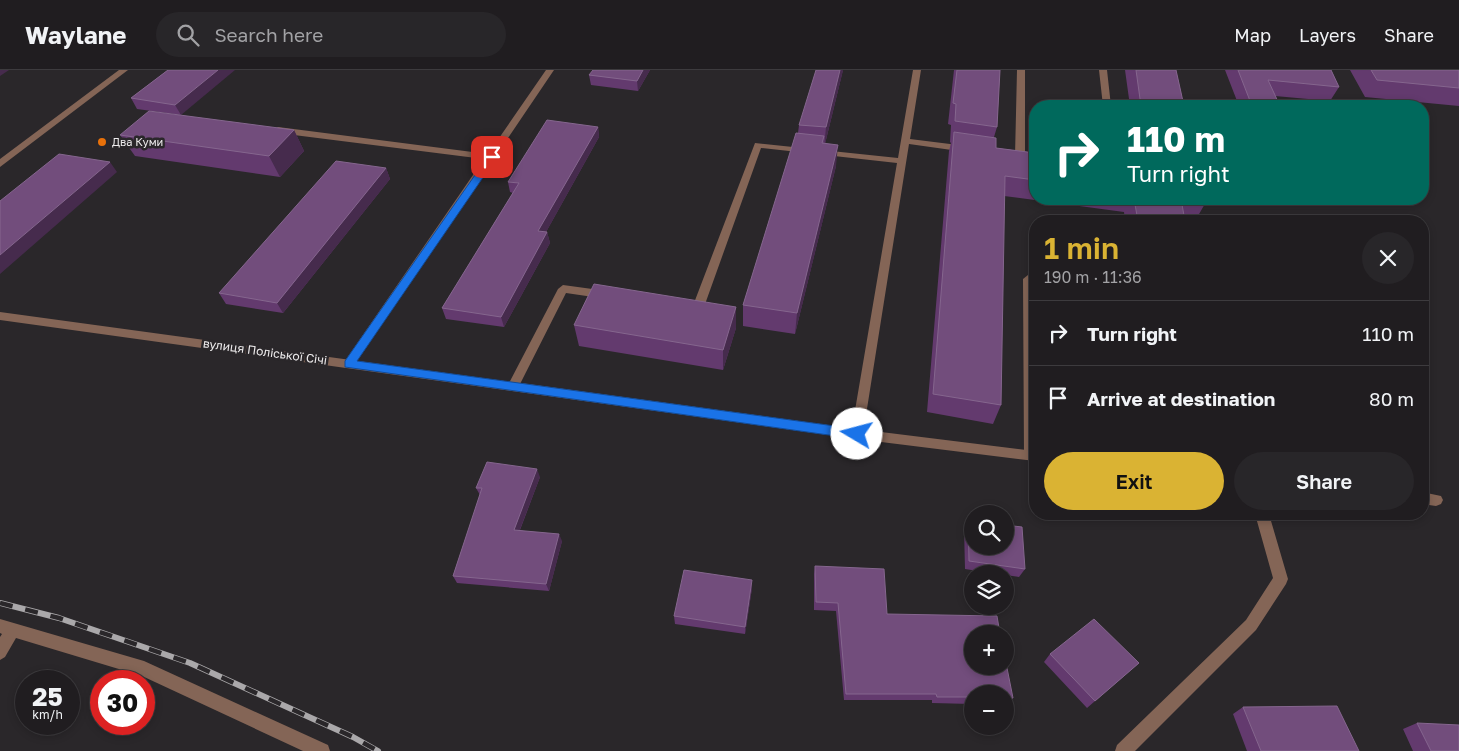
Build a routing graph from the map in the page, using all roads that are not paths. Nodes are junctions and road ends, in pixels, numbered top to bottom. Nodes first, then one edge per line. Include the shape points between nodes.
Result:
1 (124, 70) edge
2 (550, 70) edge
3 (917, 70) edge
4 (1021, 70) edge
5 (1103, 70) edge
6 (1106, 100) edge
7 (265, 128) edge
8 (905, 141) junction
9 (972, 150) edge
10 (1020, 156) edge
11 (492, 157) junction
12 (902, 161) junction
13 (0, 164) edge
14 (1028, 279) dead end
15 (621, 296) edge
16 (679, 304) edge
17 (1029, 314) edge
18 (0, 316) edge
19 (349, 364) junction
20 (513, 387) junction
21 (857, 434) junction
22 (1029, 456) edge
23 (1264, 520) edge
24 (7, 628) edge
25 (0, 652) edge
26 (322, 751) edge
27 (1123, 751) edge

1 - 13 street
2 - 11 street
3 - 8 street
4 - 10 street
5 - 6 street
7 - 11 street
8 - 9 street
8 - 12 street
11 - 19 street
12 - 16 street via 758,145 698,307
12 - 21 street
14 - 17 street
15 - 20 street via 563,288
18 - 19 street, вулиця Поліської Січі
19 - 20 street, вулиця Поліської Січі
20 - 21 street, вулиця Поліської Січі
21 - 22 street, вулиця Поліської Січі
23 - 27 street via 1280,579 1251,625
24 - 25 street
24 - 26 street via 144,669

